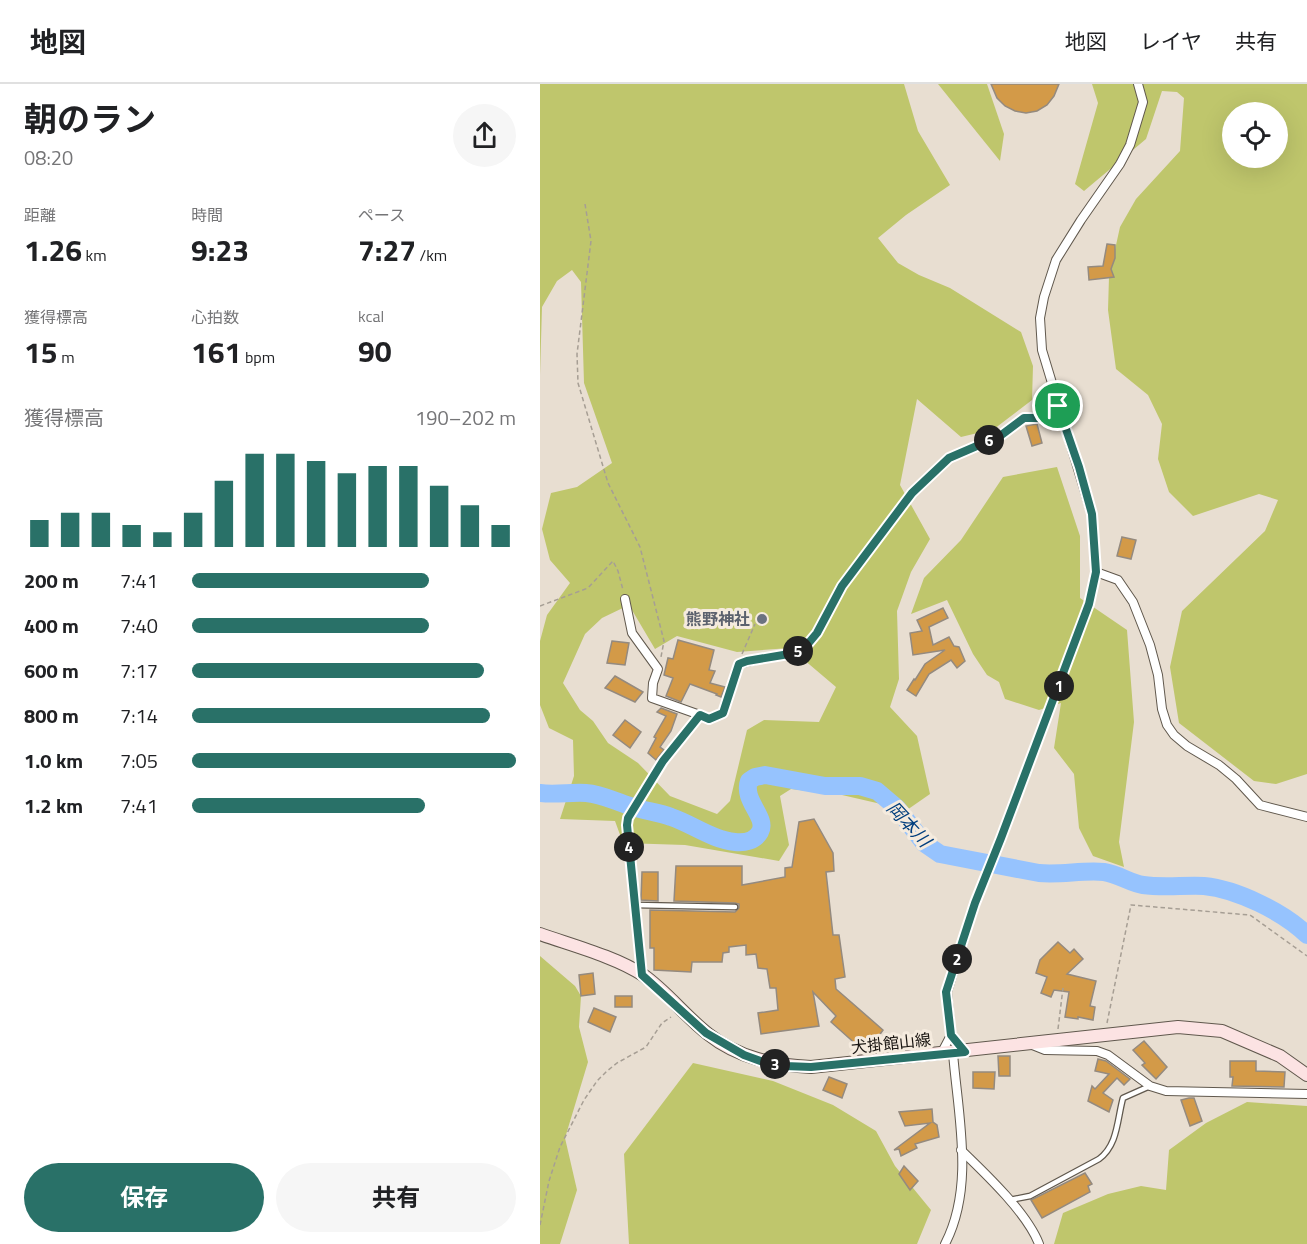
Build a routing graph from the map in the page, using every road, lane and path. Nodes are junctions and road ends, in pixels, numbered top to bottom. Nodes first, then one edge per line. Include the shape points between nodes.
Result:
1 (1138, 84) edge
2 (585, 204) dead end
3 (1058, 406) junction
4 (1096, 572) junction
5 (625, 599) joint
6 (540, 606) edge
7 (754, 624) dead end
8 (742, 654) dead end
9 (756, 660) joint
10 (658, 669) junction
11 (700, 715) junction
12 (1307, 817) edge
13 (635, 905) junction
14 (735, 907) dead end
15 (540, 934) edge
16 (1307, 956) edge
17 (642, 975) junction
18 (1063, 988) dead end
19 (681, 1009) junction
20 (951, 1035) junction
21 (1105, 1035) junction
22 (1056, 1041) junction
23 (1030, 1044) junction
24 (953, 1053) junction
25 (1307, 1075) edge
26 (1150, 1086) junction
27 (1307, 1094) edge
28 (961, 1150) junction
29 (1008, 1200) junction
30 (540, 1226) edge
31 (945, 1244) edge
32 (1039, 1244) edge

1 - 3 street via 1143,102 1130,145 1056,260 1044,297 1040,318 1042,350
2 - 10 path via 591,241 577,354 578,384 608,483 640,547 663,641
3 - 4 street via 1092,514
3 - 9 path via 1042,418 1024,418 1000,436 949,458 912,493 842,586 807,645 795,653
4 - 12 street via 1118,580 1133,602 1150,645 1162,709 1174,735 1219,765 1260,805
4 - 20 street via 1089,604 975,903 946,992
5 - 6 path via 613,561 588,588
5 - 10 street via 632,633
7 - 8 path
9 - 11 street via 739,664 723,713 709,719
10 - 11 street via 652,698
11 - 13 street via 663,761 628,818
13 - 14 lane
13 - 17 street
15 - 17 main road, 犬掛館山線 via 598,954
16 - 21 path via 1250,915 1131,905
17 - 19 main road, 犬掛館山線
18 - 22 path
19 - 24 main road, 犬掛館山線 via 722,1044 744,1055 785,1066 811,1067
19 - 30 path via 662,1023 646,1047 617,1063 590,1091 560,1147
20 - 24 street
20 - 24 street
21 - 22 main road, 犬掛館山線
21 - 25 main road, 犬掛館山線 via 1178,1027 1222,1031 1280,1056
22 - 23 main road, 犬掛館山線
23 - 24 main road, 犬掛館山線
23 - 26 street via 1045,1050 1098,1051
24 - 28 street
26 - 27 street via 1166,1091
26 - 29 lane via 1124,1098 1108,1152 1030,1196
28 - 29 street
28 - 31 street via 959,1208
29 - 32 street

